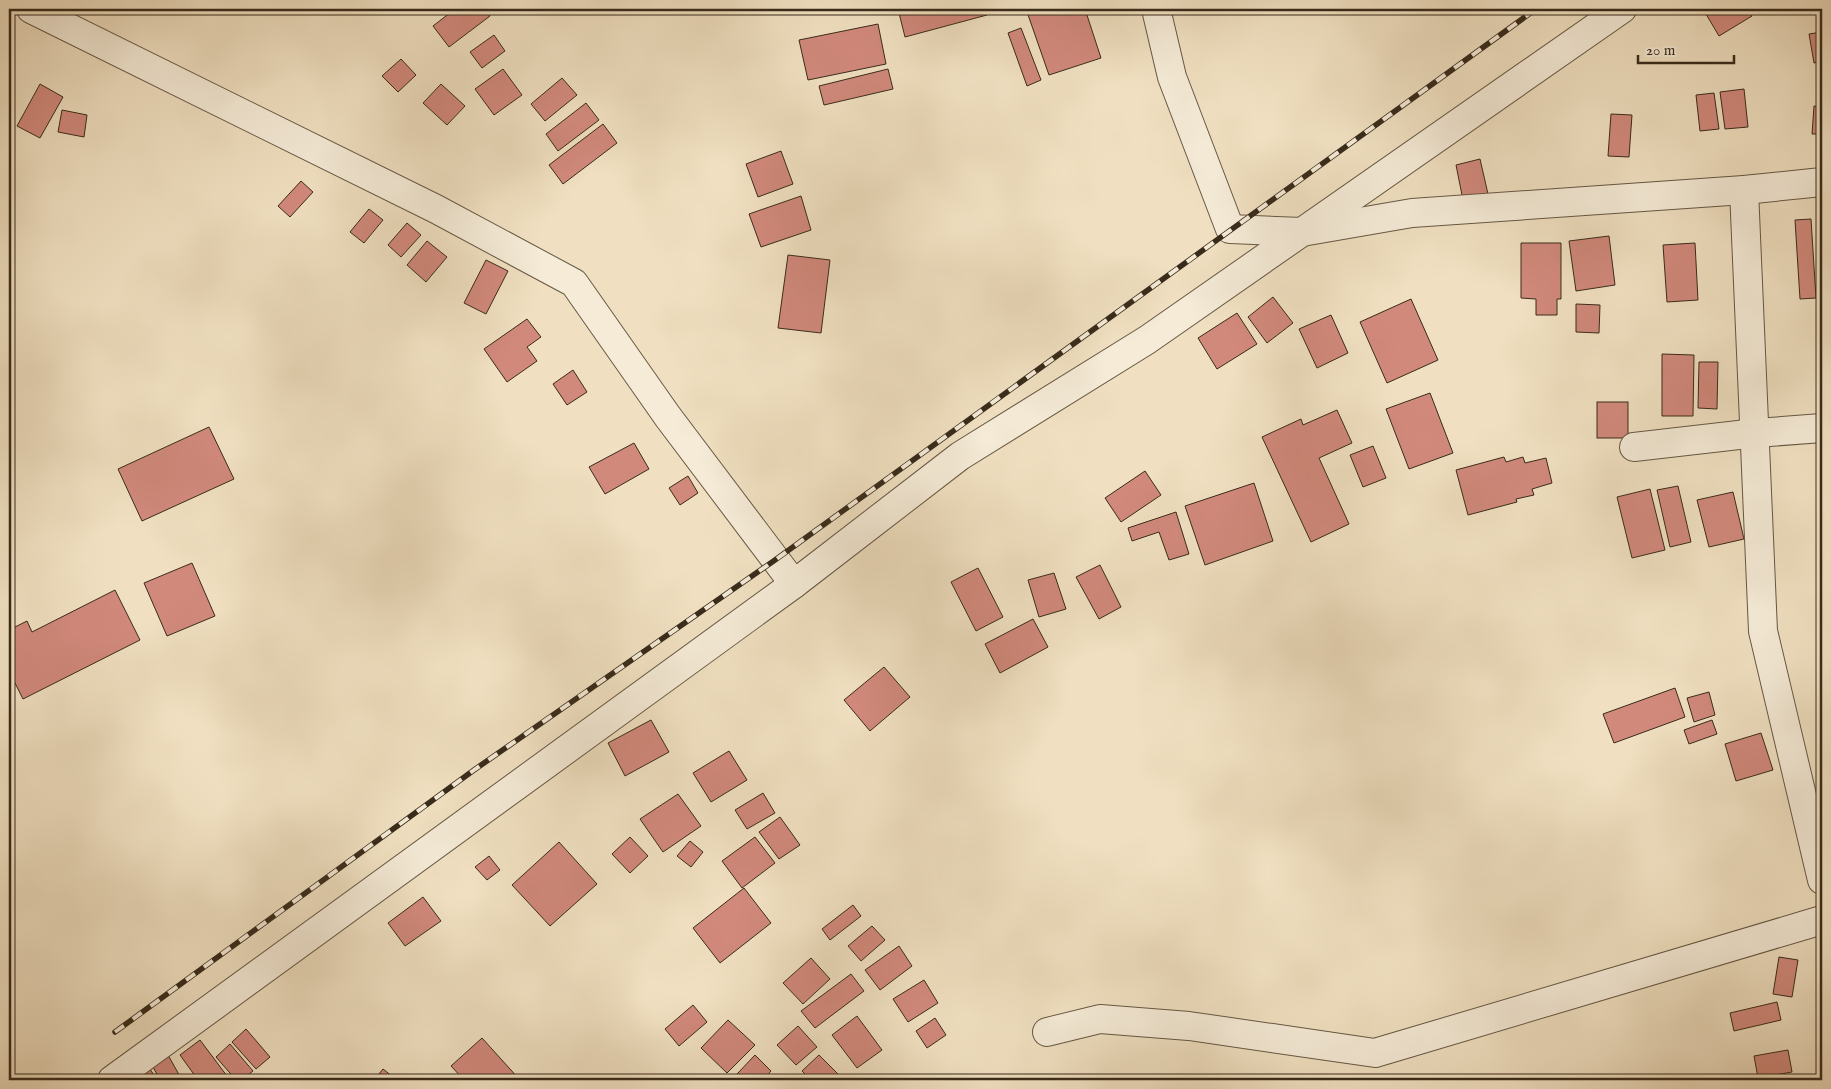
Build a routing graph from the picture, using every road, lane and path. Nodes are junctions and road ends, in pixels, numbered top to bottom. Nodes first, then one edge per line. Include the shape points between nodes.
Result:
1 (31, 9) edge
2 (1156, 9) edge
3 (1622, 9) edge
4 (1822, 182) edge
5 (1744, 190) junction
6 (1302, 232) junction
7 (1822, 428) edge
8 (1756, 433) junction
9 (1634, 447) dead end
10 (794, 584) junction
11 (1822, 880) edge
12 (1822, 920) edge
13 (1047, 1032) dead end
14 (112, 1080) edge

1 - 10 street via 436,209 574,283 668,417
2 - 6 street via 1172,76 1230,229
3 - 6 street
4 - 5 street
5 - 6 street via 1412,213
5 - 8 street
6 - 10 street via 1147,340 960,456
7 - 8 street
8 - 9 street
8 - 11 street via 1763,631
10 - 14 street
12 - 13 street via 1375,1053 1188,1026 1100,1019

